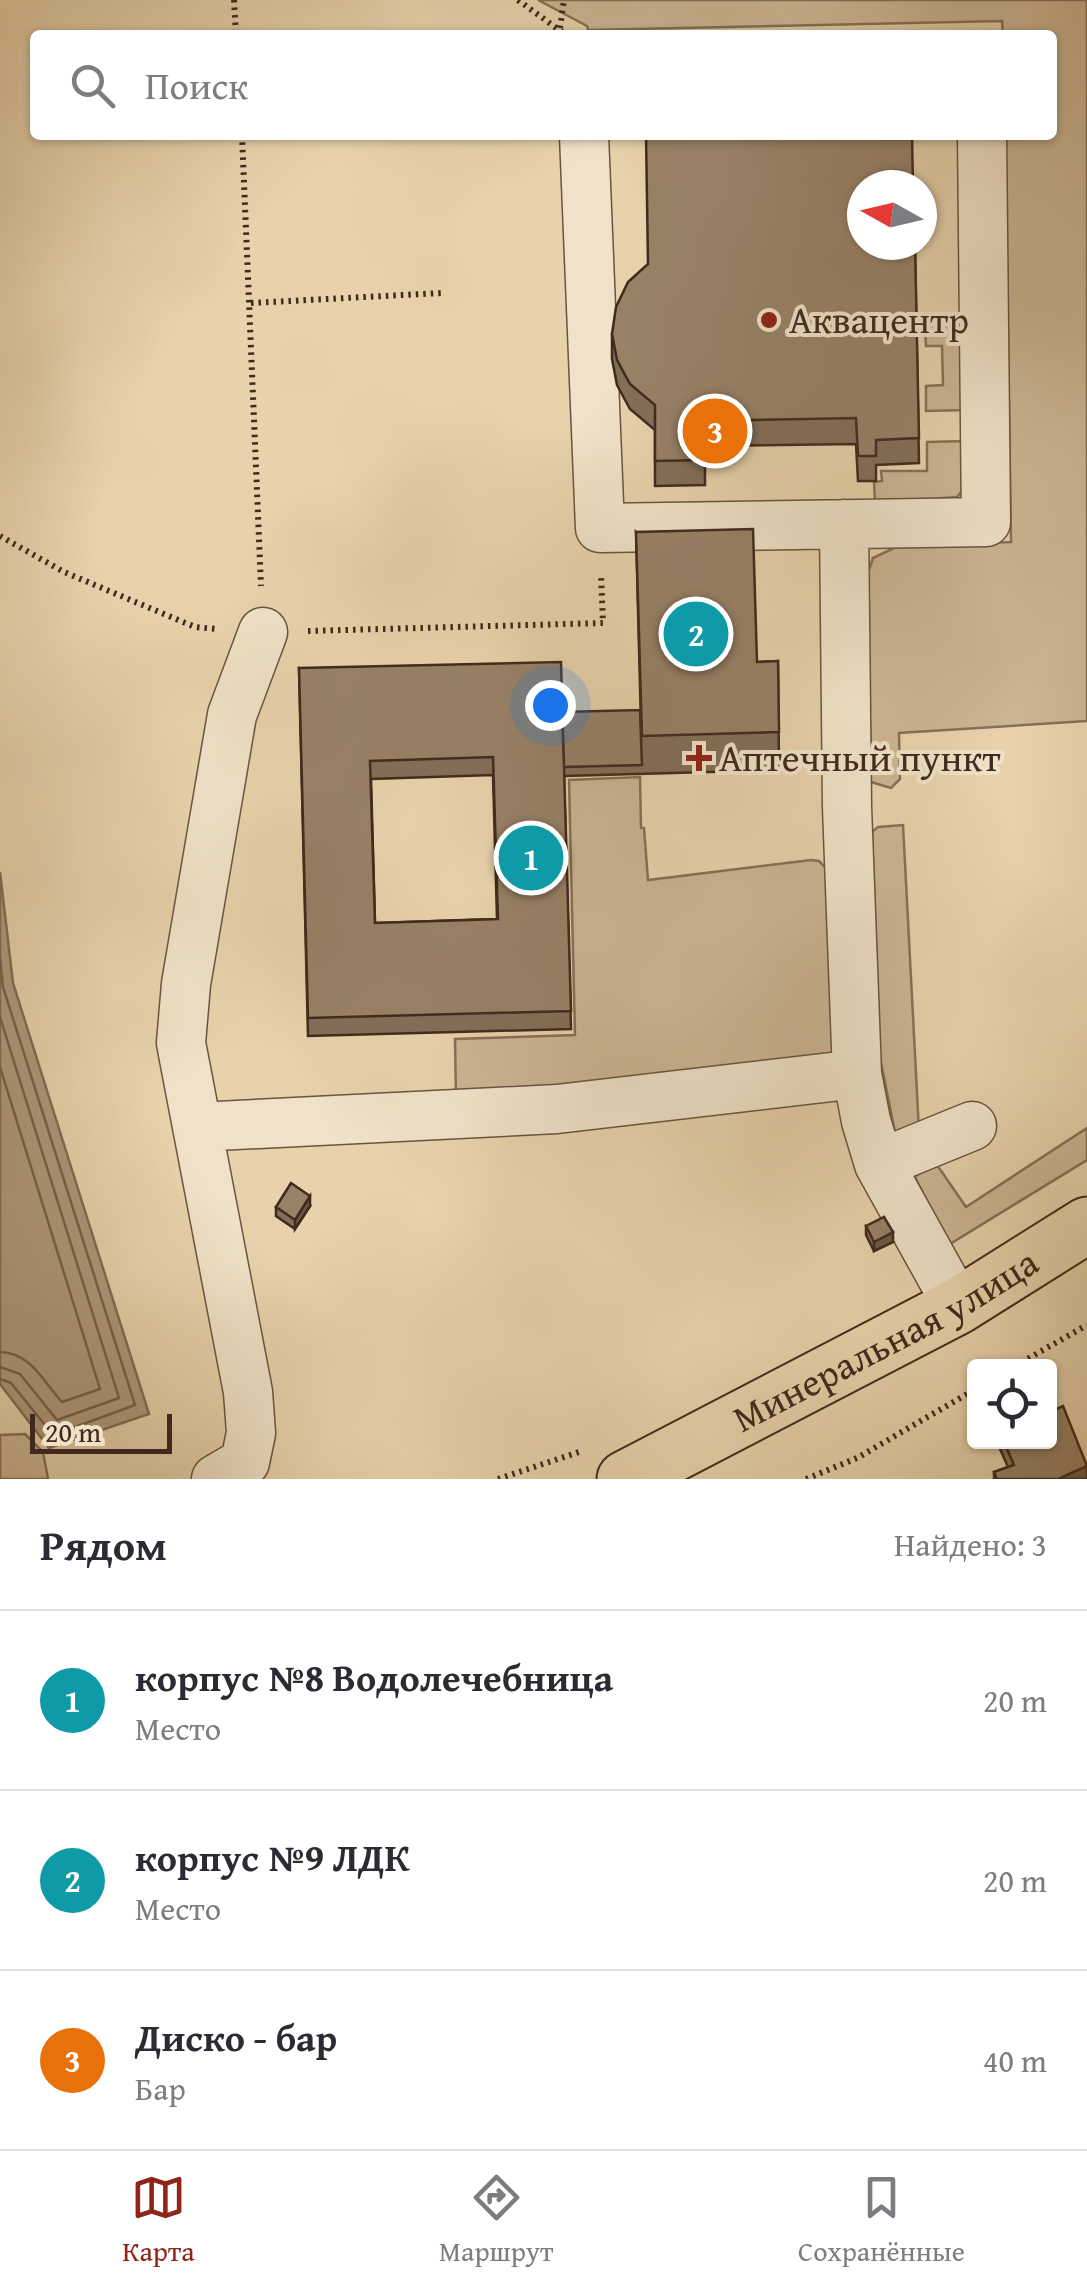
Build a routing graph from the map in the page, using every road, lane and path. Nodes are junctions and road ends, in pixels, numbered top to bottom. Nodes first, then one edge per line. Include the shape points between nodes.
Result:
1 (234, 0) edge
2 (518, 0) edge
3 (564, 0) edge
4 (560, 28) joint
5 (236, 30) edge
6 (242, 140) edge
7 (584, 140) edge
8 (982, 140) edge
9 (441, 293) dead end
10 (250, 303) junction
11 (844, 524) junction
12 (600, 528) junction
13 (0, 536) edge
14 (263, 632) junction
15 (857, 1074) junction
16 (972, 1126) dead end
17 (197, 1127) junction
18 (880, 1164) junction
19 (1087, 1225) edge
20 (958, 1306) junction
21 (1087, 1325) edge
22 (1027, 1359) edge
23 (967, 1394) edge
24 (612, 1462) edge
25 (238, 1473) edge
26 (498, 1479) edge
27 (806, 1479) edge

1 - 5 path
2 - 4 path
3 - 4 path
6 - 10 path
7 - 12 lane
8 - 11 lane via 986,522
9 - 10 path
10 - 14 path
11 - 12 lane
11 - 15 lane
12 - 14 path via 603,623
13 - 14 path via 64,572 195,627
14 - 17 lane via 232,714 186,984 181,1043
15 - 17 lane via 557,1109
15 - 18 lane
16 - 18 lane
17 - 25 lane via 248,1392 251,1433
18 - 20 lane
19 - 20 main road, Минеральная улица
20 - 24 main road, Минеральная улица
21 - 22 path
23 - 27 path via 857,1458
24 - 26 path

